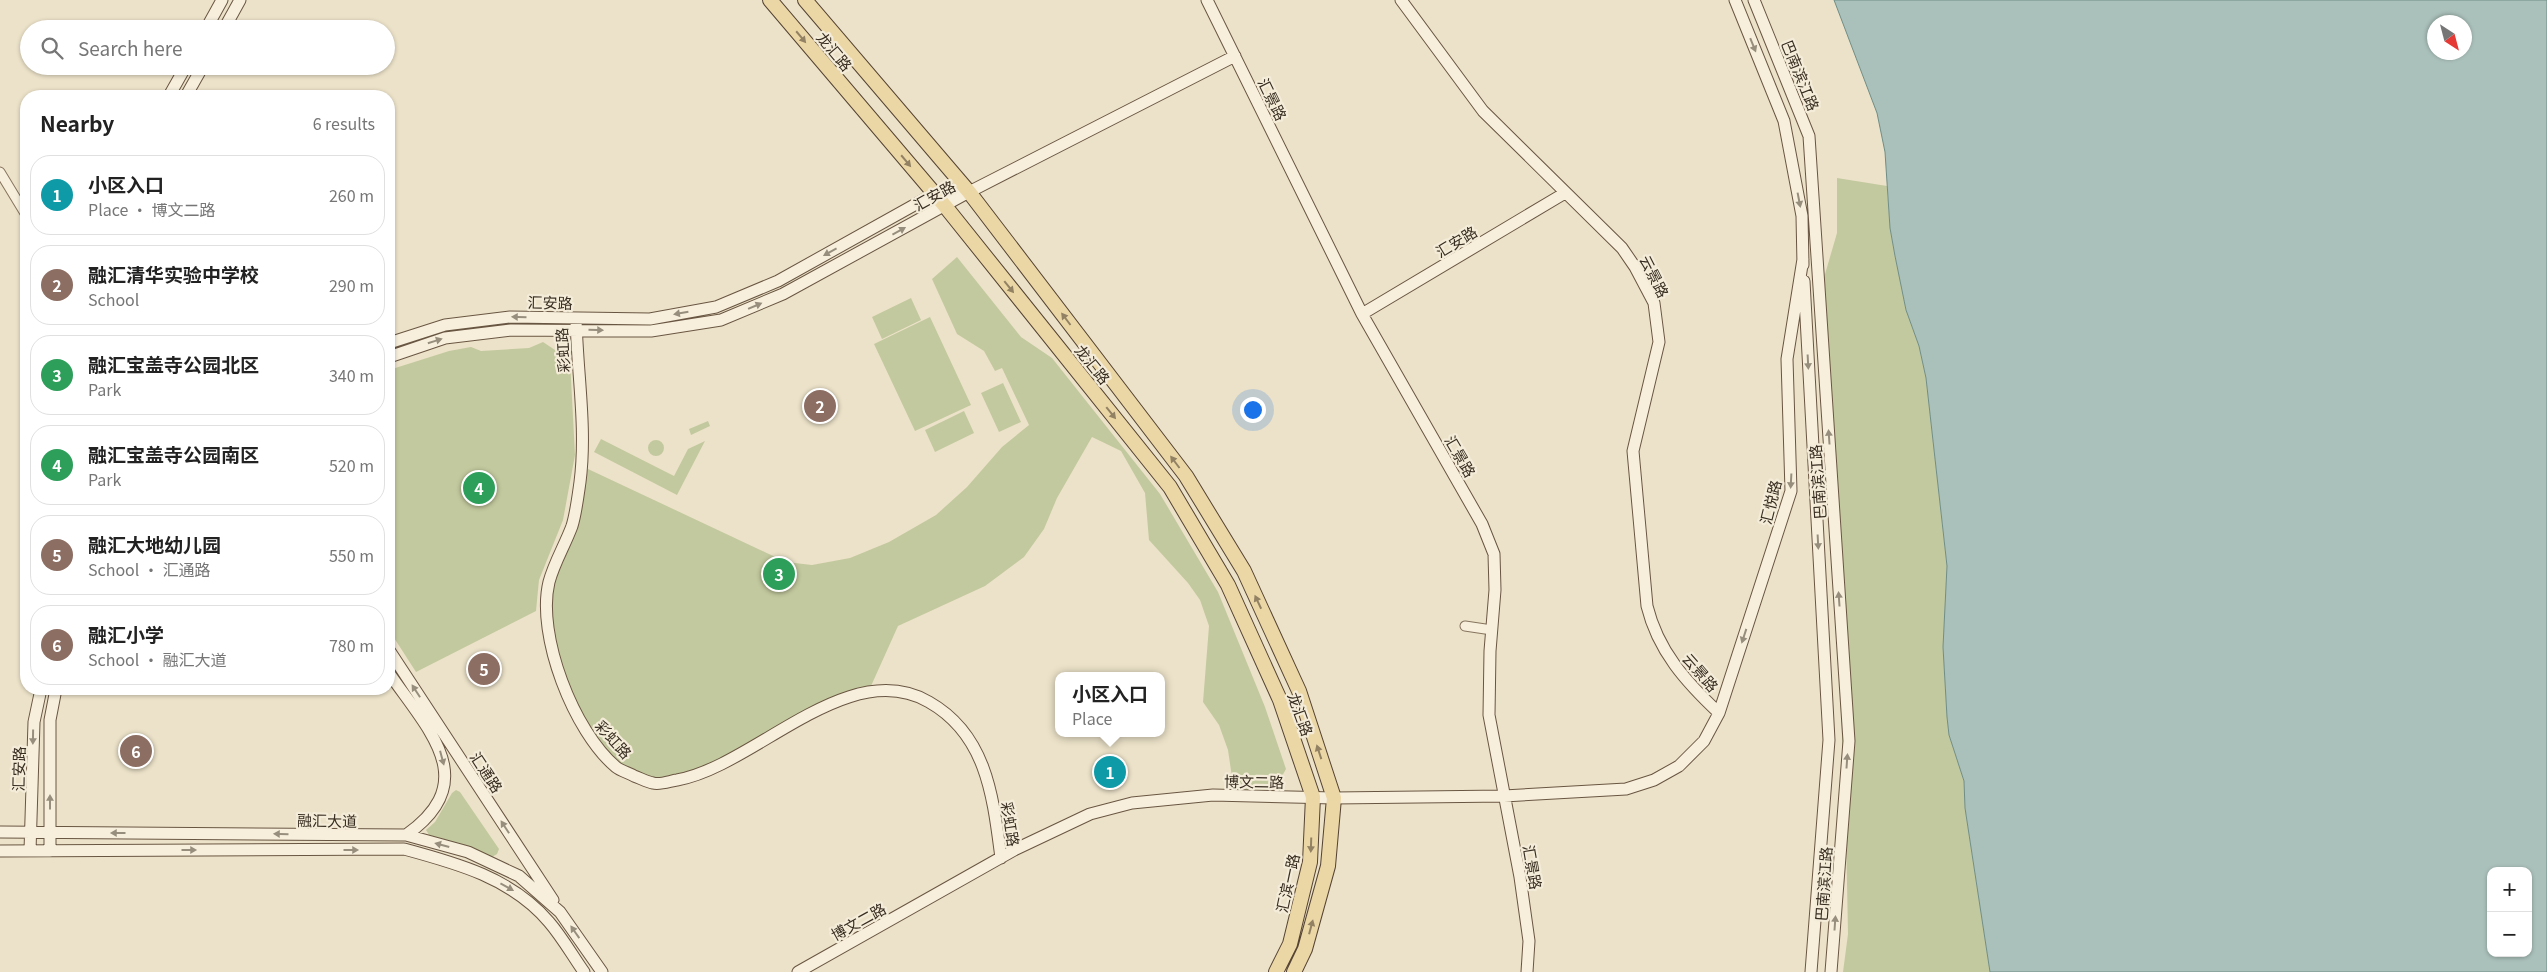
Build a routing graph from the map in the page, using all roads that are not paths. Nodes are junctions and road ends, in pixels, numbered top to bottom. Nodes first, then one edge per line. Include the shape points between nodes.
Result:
1 (222, 0) edge
2 (240, 0) edge
3 (770, 0) edge
4 (805, 0) edge
5 (1206, 0) edge
6 (1401, 0) edge
7 (1735, 0) edge
8 (1754, 0) edge
9 (211, 20) edge
10 (229, 20) edge
11 (1235, 56) junction
12 (181, 75) edge
13 (198, 75) edge
14 (172, 90) edge
15 (189, 90) edge
16 (0, 172) edge
17 (969, 192) junction
18 (1565, 193) junction
19 (934, 194) junction
20 (20, 205) edge
21 (945, 206) junction
22 (1803, 259) junction
23 (1362, 314) junction
24 (576, 323) junction
25 (395, 341) edge
26 (395, 355) edge
27 (1465, 626) dead end
28 (1492, 630) junction
29 (395, 659) edge
30 (395, 682) edge
31 (40, 695) edge
32 (55, 695) edge
33 (1719, 714) junction
34 (1504, 796) junction
35 (1313, 797) junction
36 (1334, 798) junction
37 (0, 832) edge
38 (31, 832) junction
39 (50, 832) junction
40 (406, 835) junction
41 (0, 851) edge
42 (30, 851) junction
43 (50, 851) junction
44 (1001, 858) junction
45 (560, 912) junction
46 (584, 972) edge
47 (602, 972) edge
48 (798, 972) edge
49 (1276, 972) edge
50 (1294, 972) edge
51 (1527, 972) edge
52 (1811, 972) edge
53 (1831, 972) edge

1 - 9 street
2 - 10 street
3 -> 19 main road, 龙汇路
4 - 17 main road, 龙汇路
5 - 11 street, 汇景路
6 - 18 street, 云景路 via 1483,111
7 -> 22 street, 巴南滨江路 via 1784,121 1802,216
53 -> 8 street, 巴南滨江路 via 1849,741 1809,136
11 - 17 street
11 - 23 street, 汇景路
12 - 14 street
13 - 15 street
16 - 20 street
17 - 19 street, 汇安路
17 - 21 street, 汇安路
36 -> 17 main road, 龙汇路 via 1299,692 1244,571 1191,484
18 - 23 street, 汇安路
18 - 33 street, 云景路 via 1622,248 1654,303 1659,342 1633,451 1647,606 1652,627 1671,661
19 - 21 main road, 龙汇路
19 -> 24 street, 汇安路 via 778,281 716,307 650,319
24 -> 21 street, 汇安路 via 651,331 721,320 783,294
21 -> 35 main road, 龙汇路 via 1170,486 1228,585 1280,700
22 -> 33 street, 汇悦路 via 1787,359 1791,491
22 -> 52 street, 巴南滨江路 via 1829,740
23 - 28 street, 汇景路 via 1482,524 1494,554
24 -> 25 street, 汇安路 via 510,317 455,324
26 -> 24 street, 汇安路 via 445,338
24 - 44 street, 彩虹路 via 583,448 580,482 572,524 550,581 546,608 550,644 563,684 585,731 617,768 655,784 692,777 734,758 822,709 858,695 888,689 919,697 960,724 971,741 993,800
27 - 28 street
28 - 34 street, 汇景路 via 1489,715
45 -> 29 street, 汇通路
30 -> 40 street via 438,744 444,761 445,778 433,812
31 -> 38 street, 汇安路 via 34,722
39 -> 32 street, 汇安路 via 50,720
33 - 34 street, 博文二路 via 1704,741 1679,766 1654,780 1626,789
34 - 36 street, 博文二路
34 - 51 street, 汇景路 via 1529,941
35 - 36 street, 博文二路
35 - 44 street, 博文二路 via 1213,795 1132,803 1090,814
35 -> 49 main road, 汇滨一路 via 1310,862 1290,944
50 -> 36 main road via 1305,949 1328,866
37 - 38 street, 融汇大道
38 - 39 street, 融汇大道
38 - 42 street, 汇安路
40 -> 39 street, 融汇大道
39 - 43 street, 汇安路
45 -> 40 street, 融汇大道 via 519,876 468,852
41 - 42 street, 融汇大道
42 - 43 street, 融汇大道
43 -> 46 street, 融汇大道 via 404,849 462,865 511,888 548,921
44 - 48 street, 博文二路
47 -> 45 street, 融汇大道

